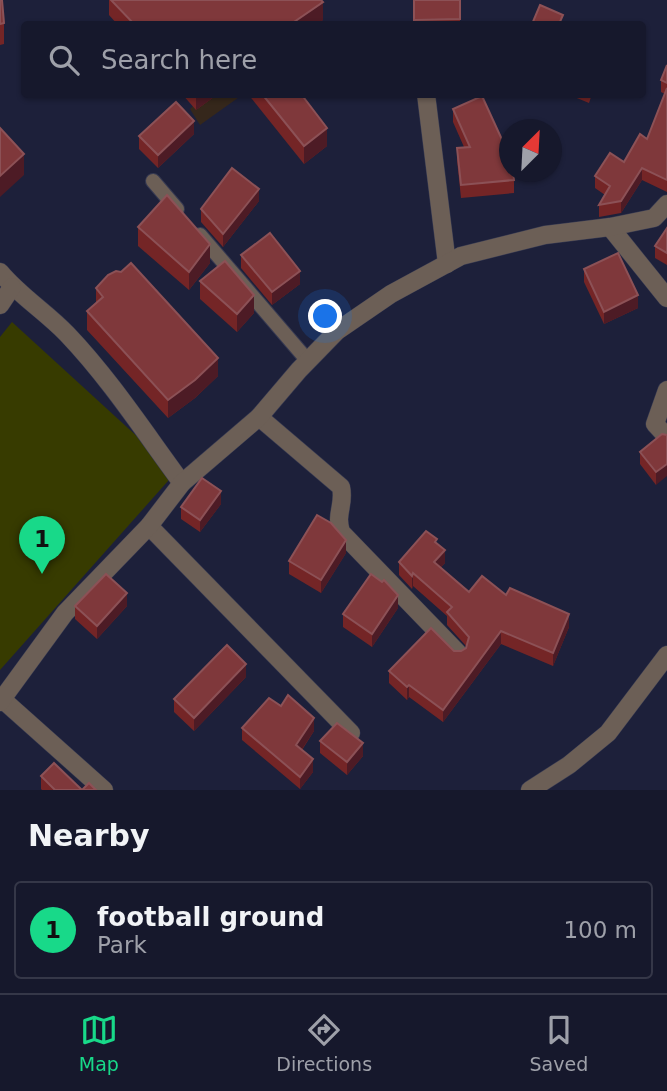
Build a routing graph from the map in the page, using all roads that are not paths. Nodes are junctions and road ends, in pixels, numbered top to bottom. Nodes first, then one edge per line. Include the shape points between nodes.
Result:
1 (426, 98) edge
2 (153, 181) dead end
3 (667, 204) edge
4 (610, 227) junction
5 (447, 264) junction
6 (0, 272) edge
7 (12, 287) junction
8 (667, 298) edge
9 (0, 305) edge
10 (308, 361) junction
11 (667, 390) edge
12 (259, 417) junction
13 (667, 437) edge
14 (182, 483) junction
15 (149, 526) junction
16 (458, 653) edge
17 (667, 655) edge
18 (1, 700) edge
19 (351, 733) edge
20 (104, 790) edge
21 (530, 790) edge

1 - 5 street
2 - 10 lane
3 - 4 street via 654,218
4 - 5 street via 545,235 461,256
4 - 8 street
5 - 10 street via 391,294 337,331
6 - 7 street
7 - 9 street
7 - 14 street via 67,333
10 - 12 street
11 - 13 street via 655,424
12 - 14 street
12 - 16 street via 341,487 337,520 341,532
14 - 15 street
15 - 18 street via 65,613
15 - 19 street
17 - 21 street via 608,733
18 - 20 street

